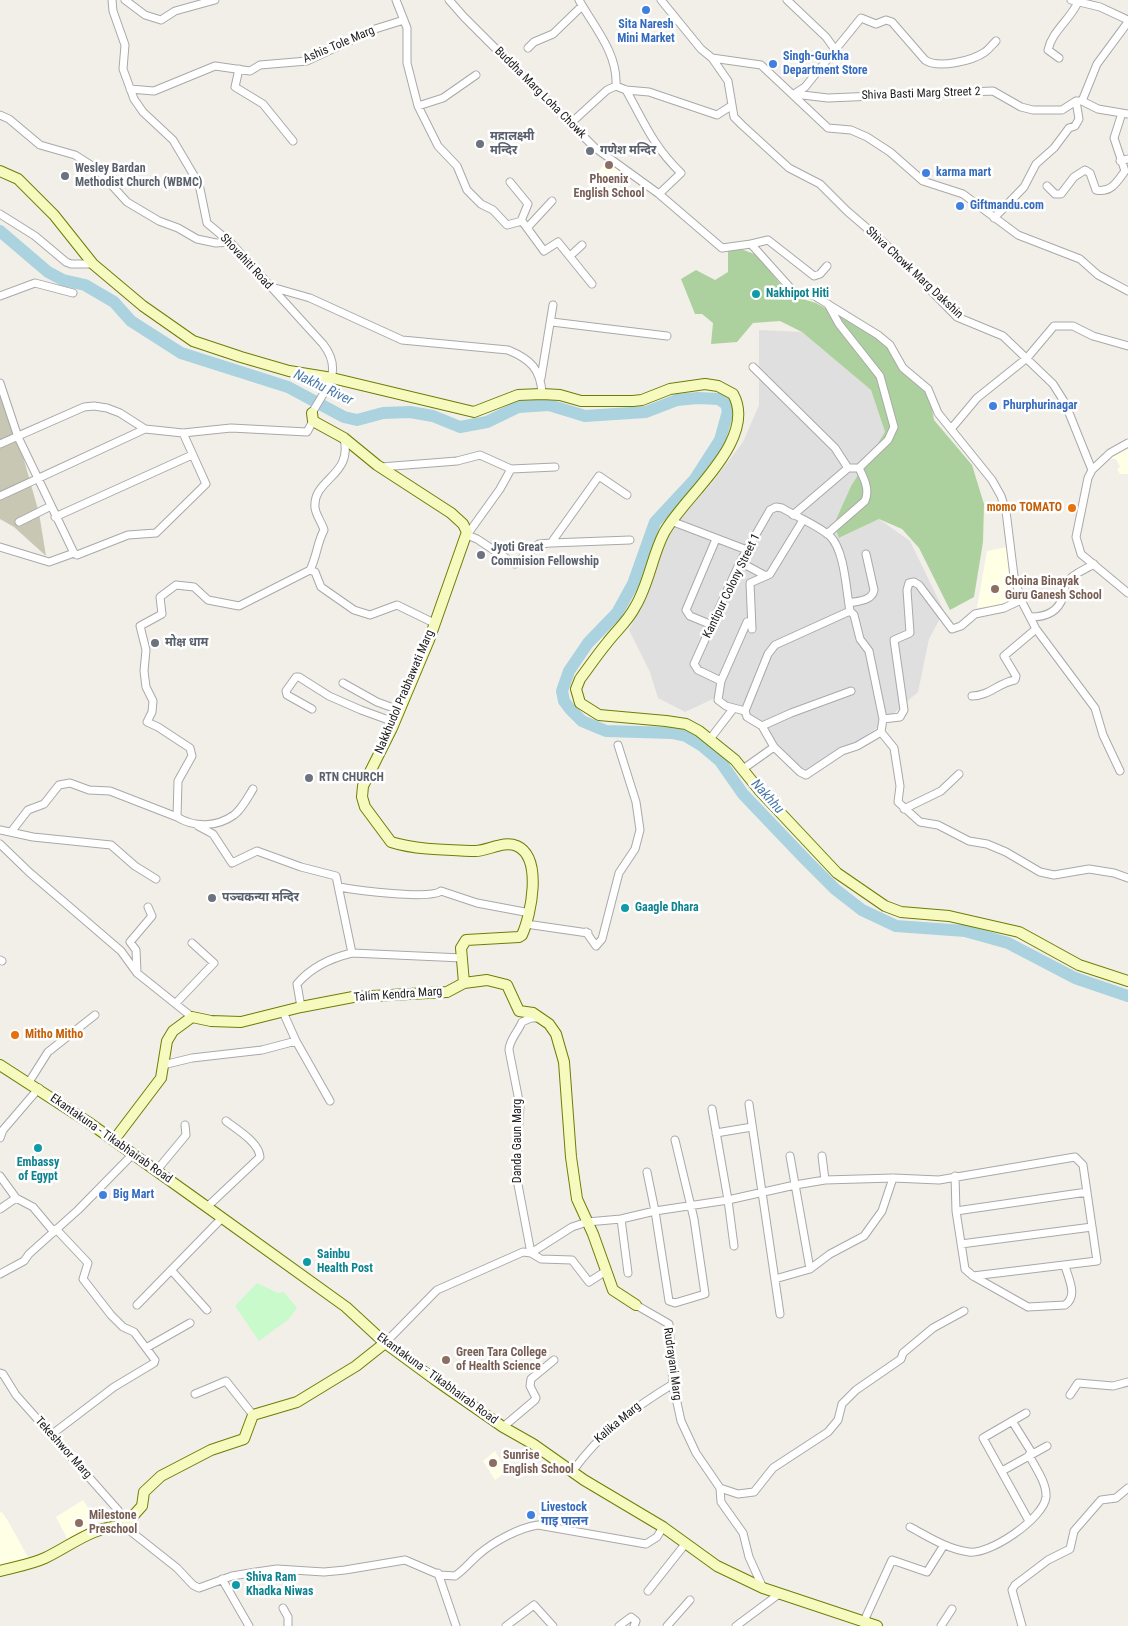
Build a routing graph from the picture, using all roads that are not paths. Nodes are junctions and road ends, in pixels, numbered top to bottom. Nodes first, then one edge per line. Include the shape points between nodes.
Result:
1 (112, 0) edge
2 (125, 0) edge
3 (215, 0) edge
4 (396, 0) edge
5 (449, 0) edge
6 (661, 0) edge
7 (787, 0) edge
8 (1074, 1) edge
9 (581, 3) edge
10 (404, 20) junction
11 (1128, 21) edge
12 (996, 41) dead end
13 (528, 48) dead end
14 (836, 51) junction
15 (712, 58) junction
16 (1060, 58) dead end
17 (239, 69) junction
18 (476, 75) dead end
19 (616, 86) junction
20 (130, 89) junction
21 (626, 90) junction
22 (794, 94) junction
23 (1079, 101) junction
24 (418, 106) junction
25 (731, 106) junction
26 (1125, 114) edge
27 (0, 115) edge
28 (571, 124) junction
29 (293, 142) dead end
30 (1124, 160) edge
31 (0, 170) edge
32 (510, 182) dead end
33 (1047, 186) dead end
34 (659, 194) junction
35 (552, 202) dead end
36 (0, 214) edge
37 (994, 218) junction
38 (520, 221) junction
39 (528, 227) junction
40 (230, 242) junction
41 (751, 244) junction
42 (582, 245) dead end
43 (570, 256) junction
44 (93, 264) junction
45 (826, 266) dead end
46 (592, 284) dead end
47 (268, 286) junction
48 (1128, 291) edge
49 (73, 294) dead end
50 (0, 296) edge
51 (828, 304) junction
52 (553, 305) dead end
53 (552, 322) junction
54 (667, 336) dead end
55 (1128, 346) edge
56 (1027, 358) junction
57 (753, 367) dead end
58 (541, 378) junction
59 (331, 380) junction
60 (0, 383) edge
61 (542, 394) junction
62 (2, 398) edge
63 (312, 417) junction
64 (145, 428) junction
65 (951, 429) junction
66 (183, 433) junction
67 (18, 437) junction
68 (344, 438) junction
69 (1128, 443) edge
70 (0, 444) edge
71 (192, 455) junction
72 (381, 467) junction
73 (554, 468) dead end
74 (848, 468) junction
75 (859, 468) junction
76 (511, 469) junction
77 (1092, 470) junction
78 (38, 477) junction
79 (626, 495) dead end
80 (0, 496) edge
81 (51, 506) junction
82 (793, 515) junction
83 (56, 517) junction
84 (803, 520) junction
85 (671, 521) junction
86 (19, 522) dead end
87 (827, 534) junction
88 (467, 535) junction
89 (716, 539) junction
90 (630, 540) dead end
91 (550, 543) junction
92 (0, 547) edge
93 (747, 550) junction
94 (74, 553) junction
95 (866, 554) dead end
96 (740, 562) junction
97 (1094, 564) junction
98 (310, 570) junction
99 (766, 576) junction
100 (1128, 593) edge
101 (1022, 600) junction
102 (850, 607) junction
103 (1031, 618) junction
104 (747, 622) dead end
105 (434, 623) junction
106 (712, 625) junction
107 (752, 629) dead end
108 (1036, 629) junction
109 (721, 681) junction
110 (343, 683) dead end
111 (851, 691) dead end
112 (972, 696) dead end
113 (312, 709) dead end
114 (733, 709) junction
115 (399, 710) junction
116 (745, 711) junction
117 (884, 719) junction
118 (394, 722) junction
119 (762, 726) junction
120 (881, 732) junction
121 (710, 739) junction
122 (618, 746) dead end
123 (774, 747) junction
124 (742, 769) junction
125 (1120, 771) dead end
126 (959, 774) dead end
127 (253, 788) dead end
128 (904, 809) junction
129 (177, 818) junction
130 (196, 824) junction
131 (0, 830) edge
132 (11, 832) junction
133 (0, 844) edge
134 (1128, 878) edge
135 (156, 879) dead end
136 (339, 888) junction
137 (148, 907) dead end
138 (530, 914) junction
139 (526, 924) junction
140 (192, 943) dead end
141 (352, 953) junction
142 (462, 958) junction
143 (137, 973) junction
144 (1128, 981) edge
145 (464, 984) junction
146 (176, 1003) junction
147 (301, 1007) junction
148 (283, 1012) junction
149 (95, 1015) dead end
150 (192, 1017) junction
151 (542, 1018) junction
152 (296, 1041) junction
153 (0, 1065) edge
154 (163, 1065) junction
155 (29, 1082) junction
156 (39, 1088) junction
157 (330, 1101) dead end
158 (749, 1104) dead end
159 (712, 1109) dead end
160 (226, 1120) dead end
161 (185, 1125) dead end
162 (752, 1127) junction
163 (716, 1133) junction
164 (0, 1138) edge
165 (114, 1140) junction
166 (675, 1140) dead end
167 (133, 1154) junction
168 (790, 1156) dead end
169 (822, 1156) dead end
170 (157, 1170) junction
171 (647, 1172) dead end
172 (0, 1176) edge
173 (955, 1176) junction
174 (893, 1178) junction
175 (825, 1180) junction
176 (795, 1185) junction
177 (1087, 1192) junction
178 (762, 1193) junction
179 (16, 1198) junction
180 (728, 1200) junction
181 (691, 1206) junction
182 (207, 1207) junction
183 (0, 1209) edge
184 (655, 1211) junction
185 (956, 1211) junction
186 (222, 1218) junction
187 (621, 1219) junction
188 (587, 1222) junction
189 (1092, 1227) junction
190 (55, 1230) junction
191 (960, 1244) junction
192 (734, 1246) dead end
193 (531, 1253) junction
194 (1065, 1266) junction
195 (810, 1269) junction
196 (172, 1271) junction
197 (606, 1271) junction
198 (628, 1273) dead end
199 (0, 1274) edge
200 (973, 1276) junction
201 (775, 1279) junction
202 (137, 1305) dead end
203 (636, 1305) joint
204 (207, 1310) dead end
205 (964, 1311) dead end
206 (780, 1314) dead end
207 (190, 1323) dead end
208 (385, 1343) junction
209 (146, 1348) junction
210 (554, 1360) dead end
211 (0, 1373) edge
212 (1128, 1382) edge
213 (673, 1384) junction
214 (194, 1394) dead end
215 (1070, 1395) dead end
216 (1026, 1413) dead end
217 (253, 1415) junction
218 (1012, 1421) junction
219 (503, 1427) junction
220 (51, 1435) junction
221 (1047, 1446) dead end
222 (1030, 1454) junction
223 (1002, 1471) junction
224 (572, 1472) junction
225 (720, 1488) junction
226 (1128, 1488) edge
227 (1029, 1521) junction
228 (124, 1526) junction
229 (663, 1526) junction
230 (910, 1527) dead end
231 (686, 1543) junction
232 (944, 1545) junction
233 (0, 1571) edge
234 (438, 1573) junction
235 (222, 1579) junction
236 (763, 1588) junction
237 (648, 1591) dead end
238 (779, 1594) junction
239 (690, 1600) dead end
240 (283, 1608) dead end
241 (952, 1609) dead end
242 (864, 1621) junction
243 (250, 1626) edge
244 (288, 1626) edge
245 (456, 1626) edge
246 (506, 1626) edge
247 (553, 1626) edge
248 (619, 1626) edge
249 (634, 1626) edge
250 (667, 1626) edge
251 (736, 1626) edge
252 (877, 1626) edge
253 (941, 1626) edge
254 (1022, 1626) edge

1 - 20 street, Shovahiti Road via 125,45 123,69
2 - 3 street via 145,15 161,20 176,10
4 - 10 street
5 - 28 street, Buddha Marg Loha Chowk
6 - 15 street, Shiva Chowk Marg Dakshin
7 - 14 street
8 - 11 street via 1100,7
8 - 16 street via 1066,22 1051,40 1048,50
9 - 13 street via 553,34
9 - 19 street via 606,42 617,79
10 - 17 street, Ashis Tole Marg via 375,29 307,61 260,65 250,71
10 - 24 street via 407,63
11 - 23 street via 1097,64
12 - 14 street via 984,53 973,57 932,64 892,22 886,20 876,24 861,18
14 - 22 street via 805,87
15 - 22 street via 761,65
15 - 25 street, Shiva Chowk Marg Dakshin via 728,81
17 - 20 street, Ashis Tole Marg via 216,66 154,90
17 - 29 street via 235,87 263,104
18 - 24 street via 443,98
19 - 21 street
19 - 28 street via 607,90
20 - 40 street, Shovahiti Road via 138,106 173,140 199,184 207,223
21 - 25 street via 649,92 717,116
21 - 34 street via 662,156 680,173
22 - 23 street, Shiva Basti Marg Street 2 via 828,98 993,91 1021,107 1051,111 1062,110
22 - 37 street via 828,128 851,130 867,137 890,152 923,182 963,194
23 - 26 street via 1098,109
23 - 37 street via 1079,118 1075,126 1069,128 1036,164 1024,187
24 - 38 street via 438,146 457,166 474,198 493,210 507,225
25 - 56 street, Shiva Chowk Marg Dakshin via 734,117 788,168 820,184 957,317 1003,336
26 - 30 street via 1114,138
27 - 40 street via 40,145 75,155 97,169 127,202 158,221 196,239
28 - 34 street, Buddha Marg Loha Chowk via 594,147
30 - 33 street via 1125,171 1111,188 1096,190 1090,173 1085,170 1074,177 1061,194 1055,194
31 - 44 street via 18,179 54,215
32 - 38 street via 528,204
34 - 41 street, Buddha Marg Loha Chowk via 722,248
35 - 39 street
36 - 44 street via 35,236 66,262
37 - 48 street via 1018,235 1080,259 1098,275
38 - 39 street
39 - 43 street via 543,250 557,241
40 - 47 street, Shovahiti Road
41 - 45 street, Buddha Marg Loha Chowk via 768,240 814,276
41 - 51 street via 794,292 813,295
42 - 43 street
43 - 46 street
44 - 59 street via 193,341 289,371
47 - 58 street via 310,298 402,340 508,350 534,366
47 - 59 street, Shovahiti Road via 329,352 333,360
49 - 50 street via 35,283
51 - 65 street via 878,334 890,345 903,368 928,389 938,413
51 - 75 street via 839,324 880,376 894,427 888,440
52 - 53 street
53 - 54 street
53 - 58 street
55 - 56 street via 1093,336 1073,326 1054,326
56 - 65 street via 977,398
56 - 77 street, Shiva Chowk Marg Dakshin via 1053,384 1066,403
57 - 74 street via 835,448
58 - 61 street
59 - 61 street via 474,412 518,395
59 - 63 street
60 - 62 street
61 - 85 street via 581,401 633,401 670,389 705,384 733,394 738,409 731,439 703,485
62 - 67 street
63 - 66 street via 306,432 231,428
63 - 68 street
64 - 66 street
64 - 67 street via 120,412 94,406 84,407
64 - 78 street
65 - 101 street via 1001,496 1009,528 1014,576
66 - 71 street
67 - 70 street
67 - 78 street
68 - 72 street
68 - 98 street via 347,452 344,461 318,491 315,508 324,530
69 - 77 street via 1110,453
71 - 83 street
71 - 94 street via 206,484 156,533 128,534 77,555
72 - 76 street via 457,462 480,454
72 - 88 street via 451,513 465,526
73 - 76 street
74 - 75 street
74 - 82 street
75 - 87 street via 867,487 865,501
76 - 88 street
77 - 97 street via 1076,537 1081,554
78 - 80 street
78 - 81 street
79 - 91 street via 599,476
81 - 83 street
81 - 86 street
82 - 84 street
82 - 93 street, Kantipur Colony Street 1 via 782,508 770,510
83 - 94 street
84 - 87 street
84 - 99 street
85 - 89 street
85 - 121 street via 635,608 580,679 577,698 584,708 599,715 686,724
87 - 102 street via 838,548
88 - 91 street via 515,564 534,547
88 - 105 street, Nakkhudol Prabhawati Marg
89 - 93 street
89 - 106 street via 686,610 690,616
90 - 91 street
92 - 94 street via 49,562
93 - 96 street, Kantipur Colony Street 1
95 - 102 street via 874,595
96 - 99 street
96 - 106 street, Kantipur Colony Street 1
97 - 100 street
97 - 103 street via 1072,576 1063,597 1048,615
98 - 105 street via 315,572 321,587 354,610 370,615 397,604
98 - 129 street via 240,606 208,600 194,587 176,585 160,597 162,614 140,626 146,650 145,679 153,701 147,722 190,748 192,756 178,781
99 - 107 street via 750,583
101 - 103 street
101 - 117 street via 1004,608 975,614 952,629 919,585 908,583 910,633 896,638 894,644 904,710 900,717
102 - 116 street via 772,648
102 - 117 street via 860,639 869,650
103 - 108 street
104 - 109 street
105 - 115 street, Nakkhudol Prabhawati Marg
106 - 109 street, Kantipur Colony Street 1 via 695,668
108 - 112 street via 1004,656 1016,676 1015,680 999,684 981,696
108 - 125 street via 1095,708 1103,735
109 - 114 street via 718,700
110 - 115 street
111 - 119 street
113 - 118 street via 286,693 296,677 329,696
114 - 116 street
114 - 121 street
115 - 118 street, Nakkhudol Prabhawati Marg
116 - 119 street via 747,717
117 - 120 street
118 - 138 street, Nakkhudol Prabhawati Marg via 363,786 362,797 371,816 391,842 400,844 478,851 499,845 517,846 529,859 532,869
119 - 123 street
120 - 123 street via 806,774
120 - 128 street via 894,748 900,786 898,799
121 - 124 street
122 - 139 street via 636,802 640,830 635,849 619,873 604,931 596,946 587,933
123 - 124 street
124 - 144 street via 837,873 885,906 902,912 949,916 1019,932 1079,965
126 - 128 street via 941,791
127 - 130 street via 235,814 209,826
128 - 134 street via 920,822 938,825 969,841 987,844 1040,872 1054,875 1089,869
129 - 130 street
129 - 132 street via 110,791 89,790 70,783 59,785 44,804 28,810
130 - 136 street via 213,834 232,862 257,852 336,876
131 - 132 street
132 - 135 street via 111,845
133 - 143 street via 121,951
136 - 138 street via 437,895 441,891 477,903
136 - 141 street
137 - 143 street via 152,916 130,942 136,950
138 - 139 street, Nakkhudol Prabhawati Marg
139 - 142 street, Nakkhudol Prabhawati Marg via 520,937 466,940
140 - 146 street via 214,963
141 - 142 street
141 - 147 street via 321,963 302,978 297,984
142 - 145 street
143 - 146 street
145 - 147 street, Talim Kendra Marg via 447,992 353,998
145 - 151 street, Talim Kendra Marg via 487,980 502,982 509,988 519,1011
146 - 150 street
147 - 148 street, Talim Kendra Marg
148 - 150 street, Talim Kendra Marg via 242,1022
148 - 152 street
149 - 155 street via 48,1052
150 - 154 street via 173,1031 167,1041
151 - 188 street via 556,1034 562,1055 575,1188
151 - 193 street, Danda Gaun Marg via 522,1022 509,1042 520,1106 517,1181
152 - 154 street via 262,1050 192,1058
152 - 157 street
153 - 155 street, Ekantakuna - Tikabhairab Road
154 - 165 street via 162,1078 156,1088
155 - 156 street, Ekantakuna - Tikabhairab Road
156 - 164 street via 3,1130
156 - 165 street, Ekantakuna - Tikabhairab Road
158 - 162 street
159 - 163 street
160 - 182 street via 255,1145 260,1157
161 - 170 street via 186,1135
162 - 163 street
162 - 178 street
163 - 180 street
165 - 167 street, Ekantakuna - Tikabhairab Road
166 - 181 street
167 - 170 street, Ekantakuna - Tikabhairab Road
167 - 190 street
168 - 176 street
169 - 175 street
170 - 182 street, Ekantakuna - Tikabhairab Road
171 - 184 street
172 - 179 street
173 - 174 street via 938,1180
173 - 177 street via 1076,1157 1083,1165
173 - 185 street
174 - 175 street
174 - 195 street via 882,1211 864,1236
175 - 176 street
176 - 178 street
176 - 195 street
177 - 185 street
177 - 189 street
178 - 180 street
178 - 201 street
179 - 183 street
179 - 190 street via 33,1207
180 - 181 street
180 - 192 street
181 - 184 street
181 - 184 street via 705,1294 675,1303 669,1301
182 - 186 street, Ekantakuna - Tikabhairab Road
184 - 187 street
185 - 191 street
186 - 196 street
186 - 208 street, Ekantakuna - Tikabhairab Road via 346,1308
187 - 188 street
187 - 198 street
188 - 193 street via 572,1227
188 - 197 street
189 - 191 street
189 - 194 street via 1097,1261
190 - 199 street via 24,1261
190 - 209 street via 88,1263 83,1279 90,1289 111,1315 123,1327 134,1332
191 - 200 street via 964,1264
193 - 197 street via 541,1259 572,1260 589,1282
193 - 208 street via 523,1252 437,1290
194 - 200 street
194 - 200 street via 1073,1294 1065,1306 1028,1306
195 - 201 street
196 - 202 street
196 - 204 street
197 - 203 street via 613,1290
201 - 206 street
203 - 213 street, Rudrayani Marg via 669,1324
205 - 225 street via 933,1328 901,1359 856,1390 842,1404 838,1420 828,1432 773,1468 754,1492 738,1494
207 - 209 street
208 - 217 street via 356,1366 297,1402
208 - 219 street, Ekantakuna - Tikabhairab Road
209 - 220 street via 154,1363 114,1387
210 - 219 street via 531,1379 535,1400
211 - 220 street, Tekeshwor Marg
212 - 215 street via 1113,1386 1078,1383
213 - 224 street, Kalika Marg via 644,1401 616,1424 591,1446
213 - 225 street, Rudrayani Marg via 681,1421 696,1453
214 - 217 street via 226,1382
216 - 218 street
217 - 228 street via 244,1439 211,1450 161,1476 144,1492 142,1506
218 - 222 street
218 - 223 street via 983,1438
219 - 224 street, Ekantakuna - Tikabhairab Road
220 - 228 street, Tekeshwor Marg via 118,1510
221 - 222 street
222 - 223 street
222 - 227 street via 1046,1490 1046,1499 1039,1513
223 - 227 street
224 - 229 street, Ekantakuna - Tikabhairab Road
225 - 236 street, Rudrayani Marg via 721,1502 743,1533 749,1557
226 - 254 street via 1116,1498 1101,1500 1074,1531 1070,1549 1048,1560 1015,1585 1012,1590
227 - 232 street via 993,1548 971,1552
228 - 233 street via 90,1532 44,1559
228 - 235 street via 177,1568 193,1585 203,1588
229 - 231 street, Ekantakuna - Tikabhairab Road
229 - 234 street via 646,1544 530,1526 484,1550 455,1576
230 - 232 street
231 - 236 street, Ekantakuna - Tikabhairab Road via 717,1566
231 - 237 street
232 - 242 street via 927,1572 892,1560
234 - 235 street via 405,1560 324,1572 277,1569
234 - 245 street
235 - 243 street
236 - 238 street, Ekantakuna - Tikabhairab Road
238 - 242 street, Ekantakuna - Tikabhairab Road
238 - 251 street
239 - 250 street
240 - 244 street
241 - 253 street
242 - 252 street, Ekantakuna - Tikabhairab Road
246 - 247 street via 534,1604
248 - 249 street via 631,1617 636,1621

